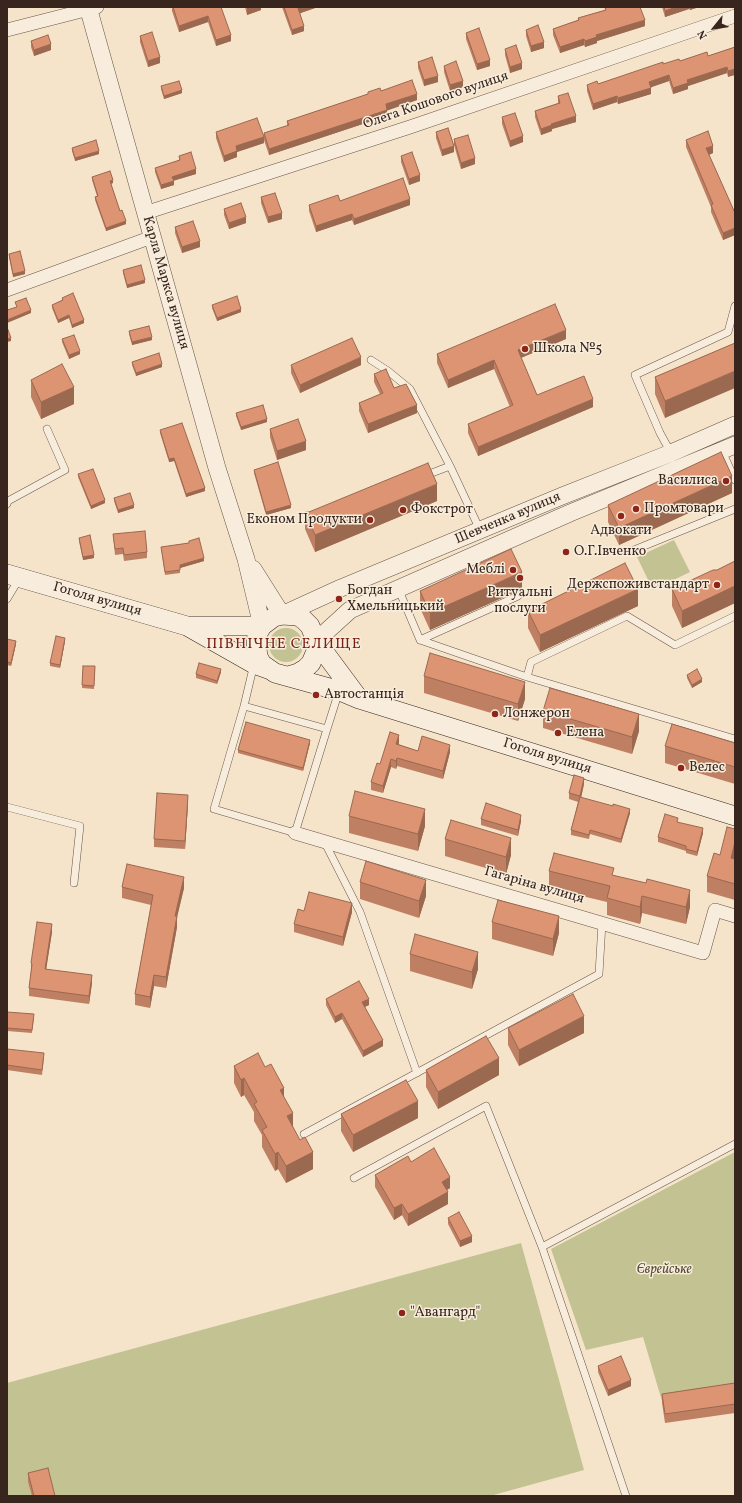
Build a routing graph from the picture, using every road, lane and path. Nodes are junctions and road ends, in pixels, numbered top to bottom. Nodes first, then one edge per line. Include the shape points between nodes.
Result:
1 (91, 8) edge
2 (735, 16) edge
3 (7, 30) edge
4 (145, 213) junction
5 (152, 237) junction
6 (7, 290) edge
7 (735, 306) edge
8 (371, 360) dead end
9 (728, 428) edge
10 (47, 429) dead end
11 (729, 448) edge
12 (671, 453) junction
13 (450, 466) junction
14 (414, 480) edge
15 (735, 480) edge
16 (7, 504) edge
17 (735, 509) edge
18 (480, 530) junction
19 (634, 550) dead end
20 (246, 559) junction
21 (13, 576) edge
22 (398, 588) junction
23 (518, 596) dead end
24 (7, 599) edge
25 (282, 615) junction
26 (735, 616) edge
27 (187, 626) junction
28 (262, 626) junction
29 (420, 640) junction
30 (316, 641) junction
31 (261, 666) junction
32 (288, 676) junction
33 (526, 677) junction
34 (340, 690) junction
35 (359, 699) junction
36 (244, 706) junction
37 (327, 729) junction
38 (735, 739) edge
39 (7, 807) edge
40 (735, 816) edge
41 (294, 833) junction
42 (324, 841) junction
43 (74, 883) dead end
44 (735, 916) edge
45 (602, 923) junction
46 (417, 1073) junction
47 (304, 1134) dead end
48 (735, 1144) edge
49 (354, 1178) dead end
50 (542, 1247) junction
51 (626, 1496) edge

1 - 3 street
1 - 4 street, Карла Маркса вулиця
2 - 4 street, Олега Кошового вулиця via 410,127
4 - 5 street, Карла Маркса вулиця
5 - 6 street
5 - 20 street, Карла Маркса вулиця via 217,468
7 - 12 lane via 728,332 635,376
8 - 13 lane via 388,370 410,389
9 - 11 street
9 - 12 street, Шевченка вулиця
10 - 16 lane via 65,470 8,501
11 - 15 lane
11 - 22 street, Шевченка вулиця
12 - 18 street, Шевченка вулиця
13 - 14 lane
13 - 18 lane
17 - 19 lane
18 - 25 street, Шевченка вулиця
20 - 25 street, Карла Маркса вулиця
20 - 28 street, Карла Маркса вулиця
21 - 24 lane
21 - 27 main road, Гоголя вулиця
22 - 29 lane
22 - 30 street, Шевченка вулиця via 350,610
23 - 29 lane
25 - 28 main road via 274,617
25 - 30 main road via 298,616 304,620 310,626
26 - 33 lane via 675,645 627,616 531,662
27 - 28 main road, Гоголя вулиця
27 - 31 main road, Гоголя вулиця
28 - 31 main road via 258,633 256,649
29 - 33 lane
30 - 32 main road via 317,649 310,663 305,669
30 - 35 main road
31 - 32 main road, Гоголя вулиця
31 - 36 lane
32 - 34 main road, Гоголя вулиця
33 - 38 lane
34 - 35 main road, Гоголя вулиця
34 - 37 lane
35 - 40 main road, Гоголя вулиця
36 - 37 lane
36 - 41 lane via 214,809
37 - 41 lane
39 - 43 lane via 80,826
41 - 42 street, Гагаріна вулиця
42 - 45 street, Гагаріна вулиця
42 - 46 lane via 360,912
44 - 45 street, Гагаріна вулиця via 716,910 703,952
45 - 46 lane via 599,974
46 - 47 lane
48 - 50 lane
49 - 50 lane via 486,1106
50 - 51 lane

